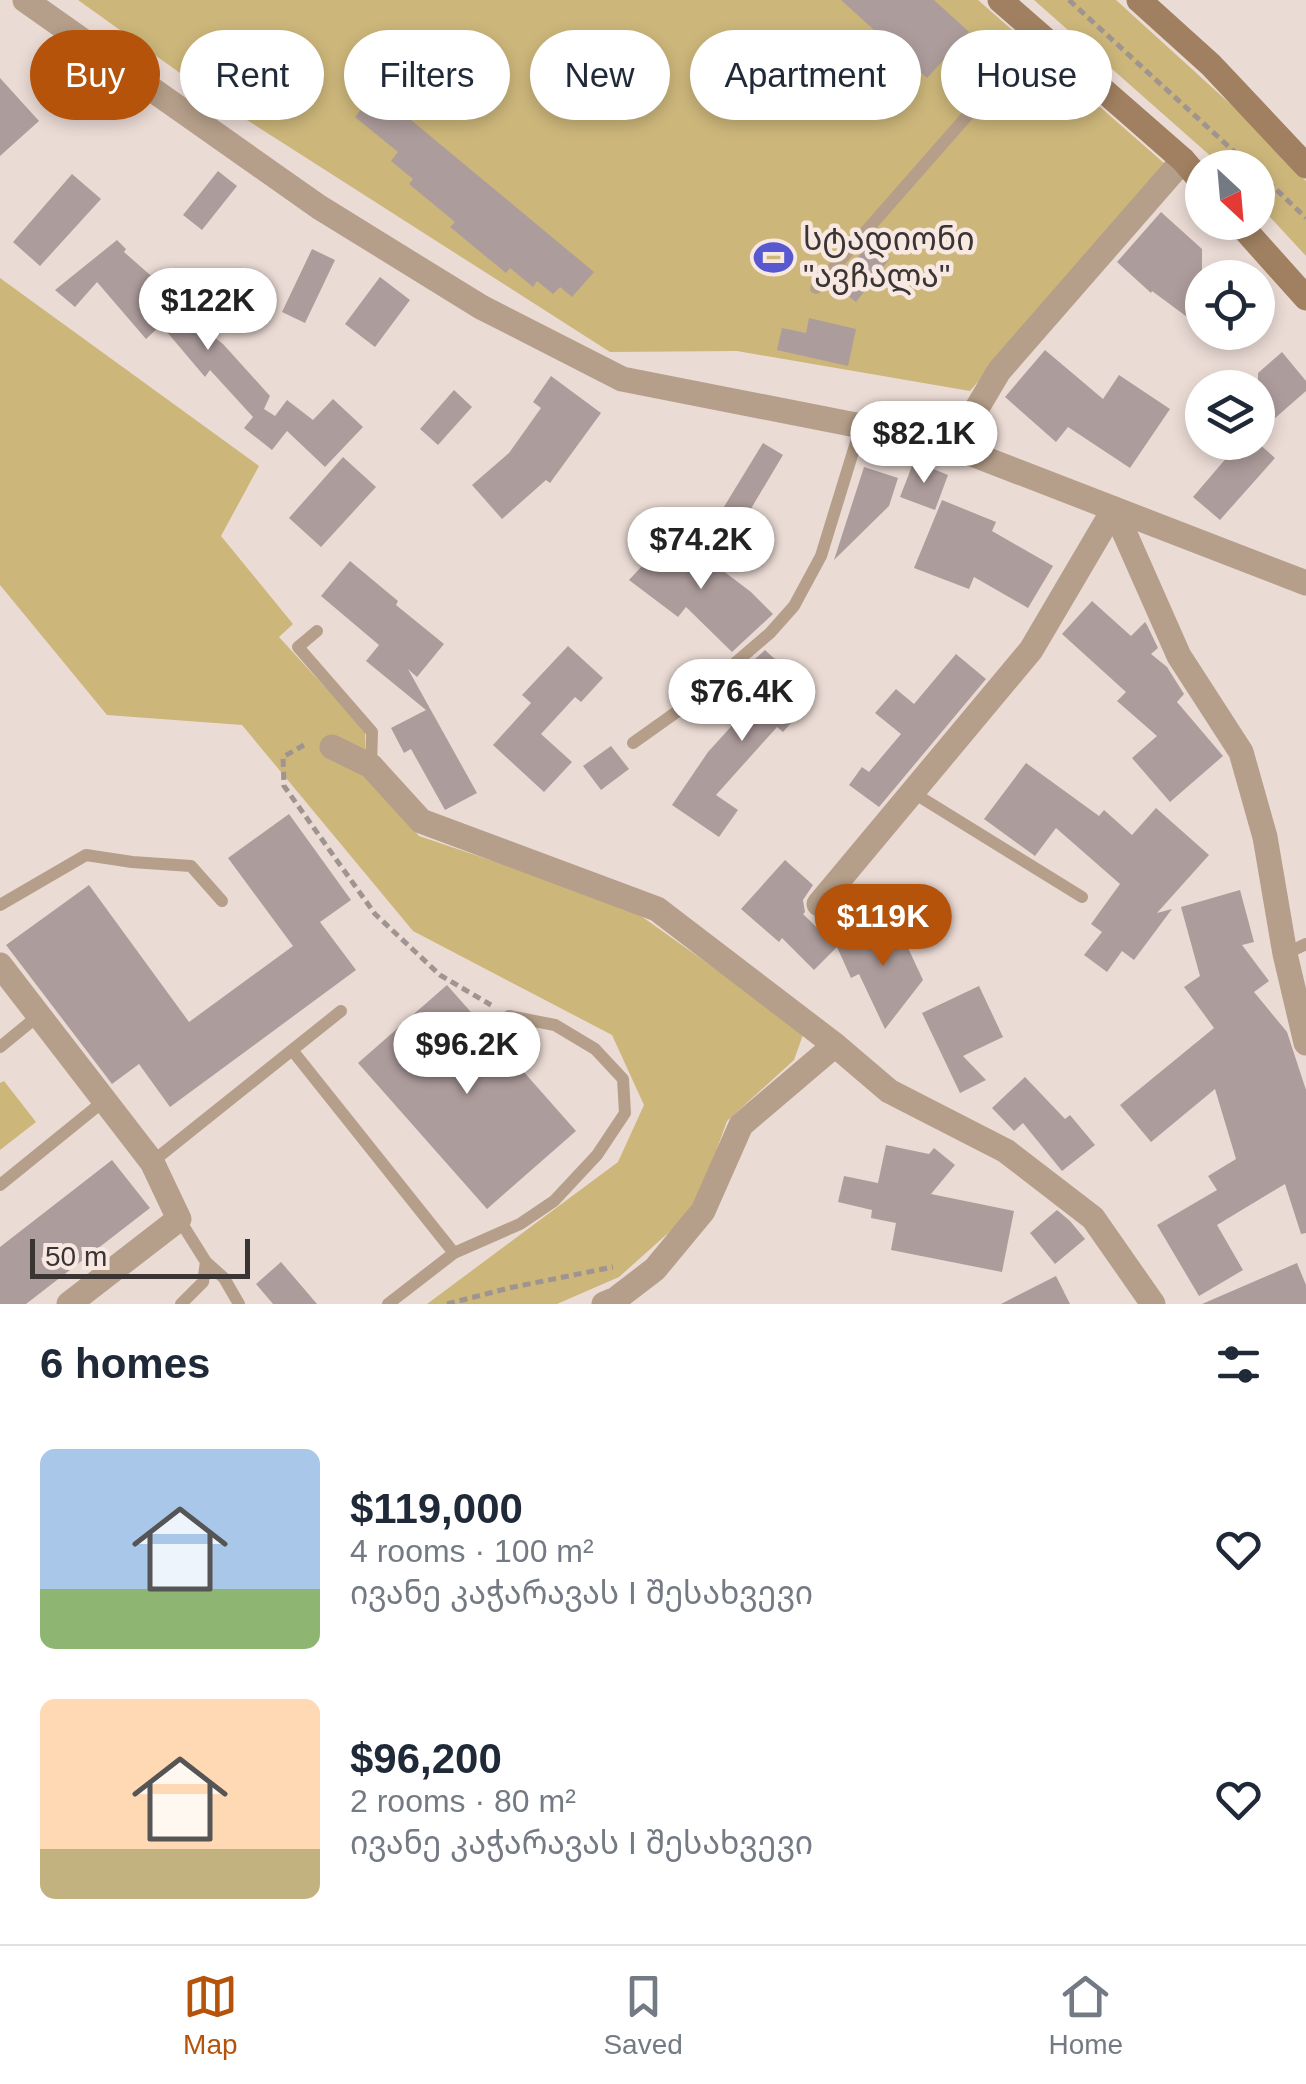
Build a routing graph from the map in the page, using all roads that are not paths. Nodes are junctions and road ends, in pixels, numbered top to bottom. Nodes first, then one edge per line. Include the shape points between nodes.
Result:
1 (25, 0) edge
2 (1000, 0) edge
3 (1147, 3) edge
4 (1034, 30) edge
5 (1112, 98) edge
6 (963, 120) edge
7 (1183, 160) junction
8 (1185, 162) edge
9 (1306, 166) edge
10 (1254, 240) edge
11 (816, 288) dead end
12 (1306, 298) edge
13 (861, 426) junction
14 (954, 447) junction
15 (1114, 509) junction
16 (1306, 583) edge
17 (317, 631) dead end
18 (632, 744) dead end
19 (332, 747) road end
20 (371, 766) junction
21 (912, 792) junction
22 (1082, 897) dead end
23 (222, 901) dead end
24 (819, 904) dead end
25 (0, 905) edge
26 (1295, 949) edge
27 (0, 965) edge
28 (341, 1012) dead end
29 (39, 1016) junction
30 (508, 1016) road end
31 (1306, 1042) edge
32 (835, 1044) junction
33 (0, 1047) edge
34 (292, 1050) junction
35 (105, 1100) junction
36 (152, 1162) junction
37 (0, 1184) edge
38 (179, 1218) junction
39 (454, 1253) junction
40 (206, 1262) junction
41 (69, 1304) edge
42 (181, 1304) edge
43 (239, 1304) edge
44 (388, 1304) edge
45 (604, 1304) edge
46 (1153, 1304) edge

1 - 13 street via 318,207 480,307 622,379
2 - 4 main road
3 - 9 main road
5 - 7 main road
6 - 11 lane
7 - 8 main road
7 - 14 street via 1000,371
10 - 12 main road
13 - 14 street
13 - 18 lane via 821,556 794,606 685,706
14 - 15 street
15 - 16 street
15 - 21 street via 1031,650
15 - 26 street via 1179,656 1240,752
17 - 20 lane via 298,648 372,732
19 - 20 street
20 - 32 street via 422,821 657,909
21 - 22 lane
21 - 24 street
23 - 25 lane via 192,866 86,855
26 - 31 street
27 - 29 street
28 - 34 lane
29 - 33 lane
29 - 35 street
30 - 39 lane via 555,1025 595,1049 623,1079 625,1113 554,1201
32 - 45 street via 741,1125 703,1211 656,1268
32 - 46 street via 890,1091 1006,1152 1094,1218
34 - 36 lane
34 - 39 lane
35 - 36 street
35 - 37 lane
36 - 38 street
38 - 40 lane
38 - 41 street
39 - 44 lane
40 - 42 lane via 202,1282
40 - 43 lane

